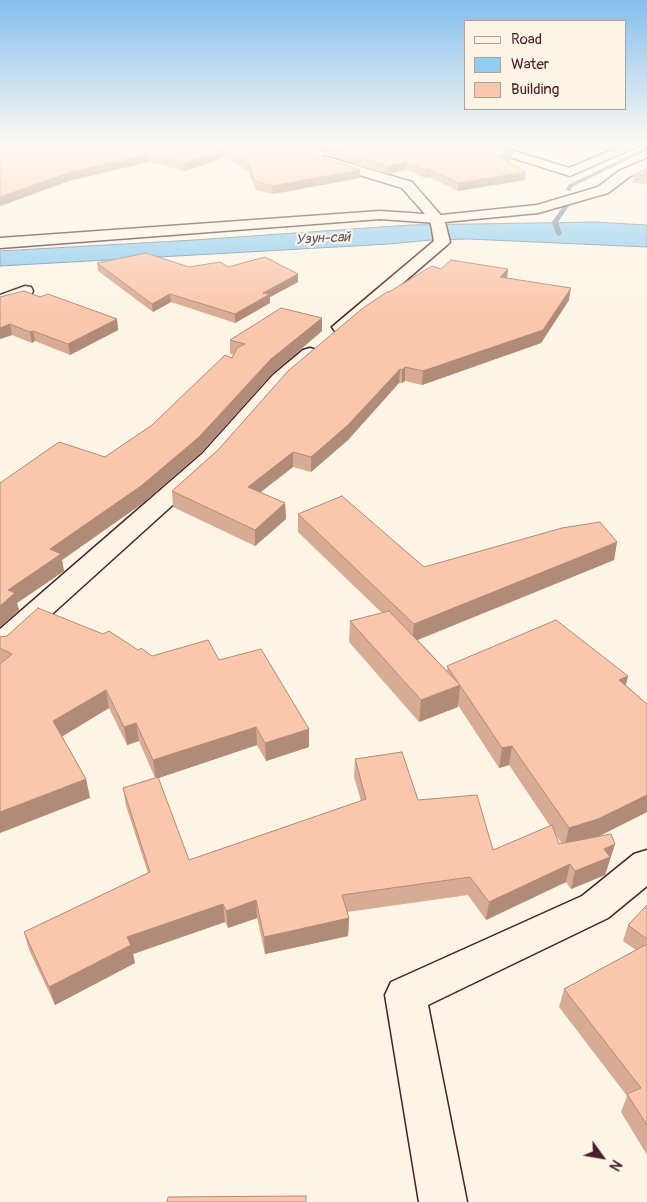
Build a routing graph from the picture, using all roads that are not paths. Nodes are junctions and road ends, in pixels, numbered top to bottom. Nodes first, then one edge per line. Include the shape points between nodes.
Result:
1 (418, 200) edge
2 (568, 200) edge
3 (439, 228) junction
4 (0, 243) edge
5 (25, 290) edge
6 (0, 301) edge
7 (0, 645) edge
8 (647, 865) edge
9 (443, 1202) edge

1 - 3 street
2 - 3 street
3 - 4 street via 380,216
3 - 7 street via 280,379 210,459
5 - 6 street
8 - 9 street via 595,907 406,995

